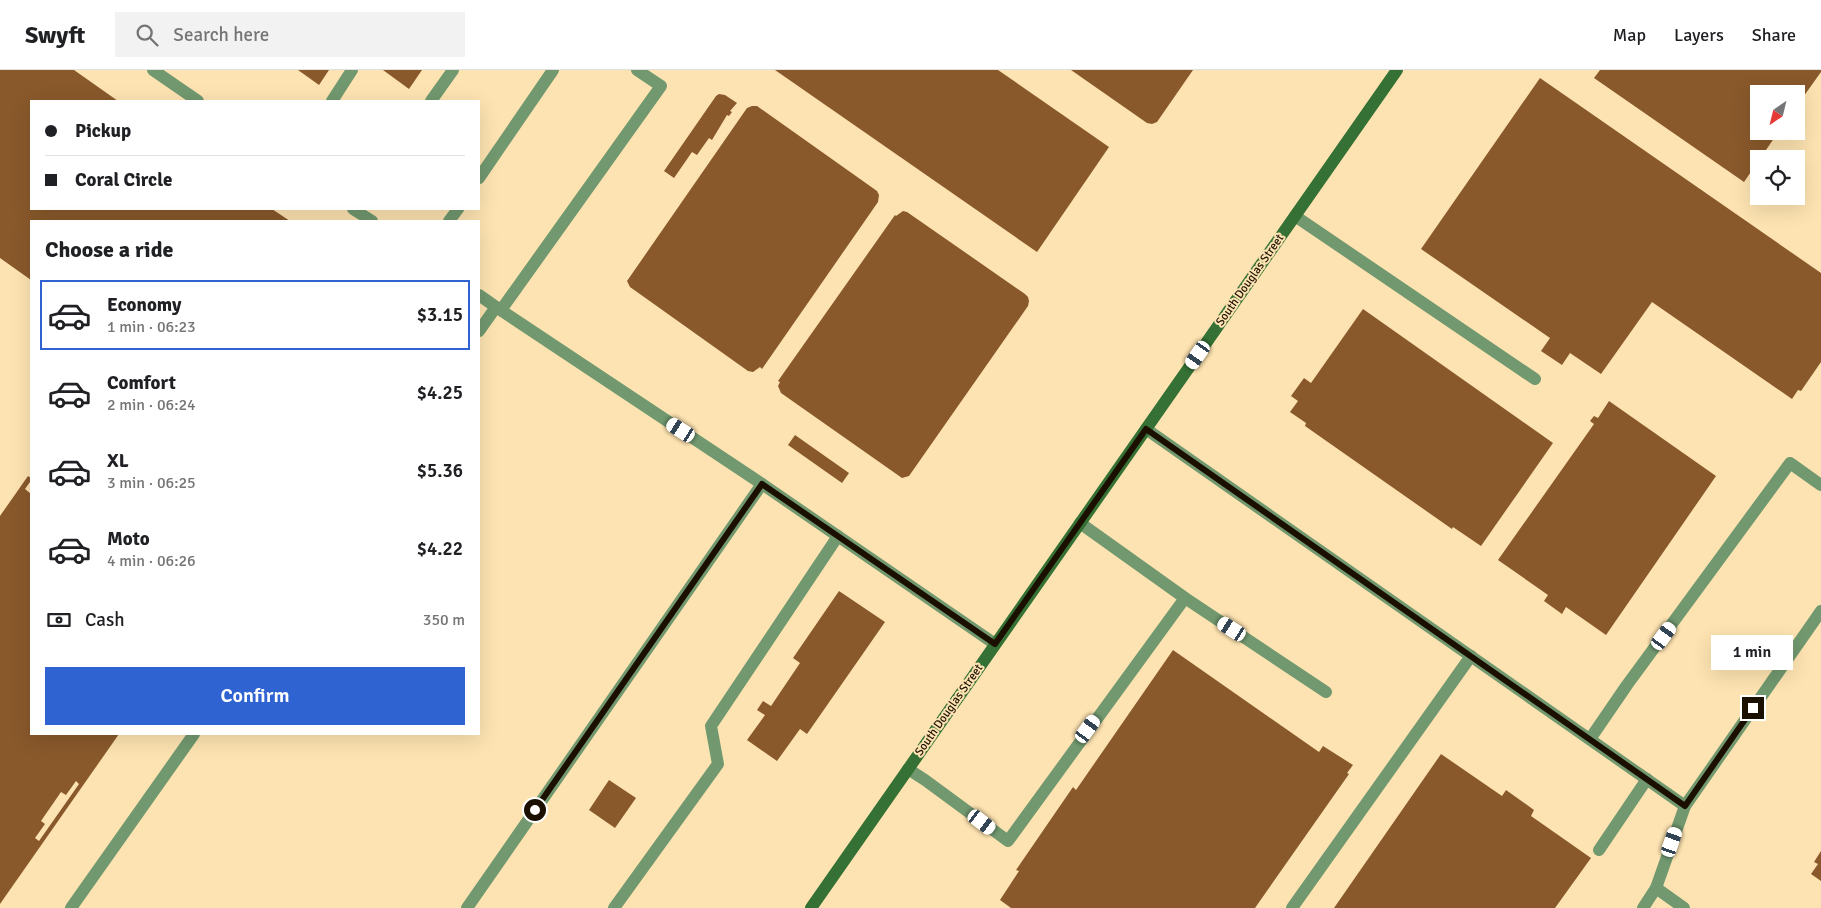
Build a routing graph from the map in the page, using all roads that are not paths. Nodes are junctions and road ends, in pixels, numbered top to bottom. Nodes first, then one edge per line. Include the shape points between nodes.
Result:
1 (153, 70) edge
2 (352, 70) edge
3 (453, 70) edge
4 (553, 70) edge
5 (637, 70) edge
6 (1397, 70) edge
7 (197, 100) edge
8 (333, 100) edge
9 (432, 100) edge
10 (480, 177) edge
11 (356, 210) edge
12 (1295, 216) junction
13 (370, 220) edge
14 (480, 296) edge
15 (499, 309) junction
16 (480, 330) edge
17 (1535, 379) dead end
18 (1146, 429) junction
19 (762, 484) junction
20 (1821, 485) edge
21 (1080, 523) junction
22 (838, 536) junction
23 (1185, 598) junction
24 (1821, 611) edge
25 (995, 644) junction
26 (1471, 656) junction
27 (1326, 692) dead end
28 (193, 735) edge
29 (1590, 739) junction
30 (908, 769) junction
31 (1648, 779) junction
32 (1685, 806) junction
33 (1599, 850) dead end
34 (1656, 888) junction
35 (71, 908) edge
36 (466, 908) edge
37 (614, 908) edge
38 (811, 908) edge
39 (1292, 908) edge
40 (1643, 908) edge
41 (1684, 908) edge

1 - 7 street
2 - 8 street
3 - 9 street
4 - 10 street
5 - 15 street via 661,86
6 - 12 street, South Douglas Street
11 - 13 street
12 - 17 street
12 - 18 street, South Douglas Street
14 - 15 street
15 - 16 street
15 - 19 street
18 - 21 street, South Douglas Street
18 - 26 street
19 - 22 street
19 - 36 street
20 - 29 street via 1790,463
21 - 23 street
21 - 25 street, South Douglas Street
22 - 25 street
22 - 37 street via 711,726 718,764
23 - 27 street
23 - 30 street via 1008,841
24 - 32 street
25 - 30 street, South Douglas Street
26 - 29 street
26 - 39 street
28 - 35 street
29 - 31 street
30 - 38 street, South Douglas Street
31 - 32 street
31 - 33 street
32 - 34 street
34 - 40 street
34 - 41 street

